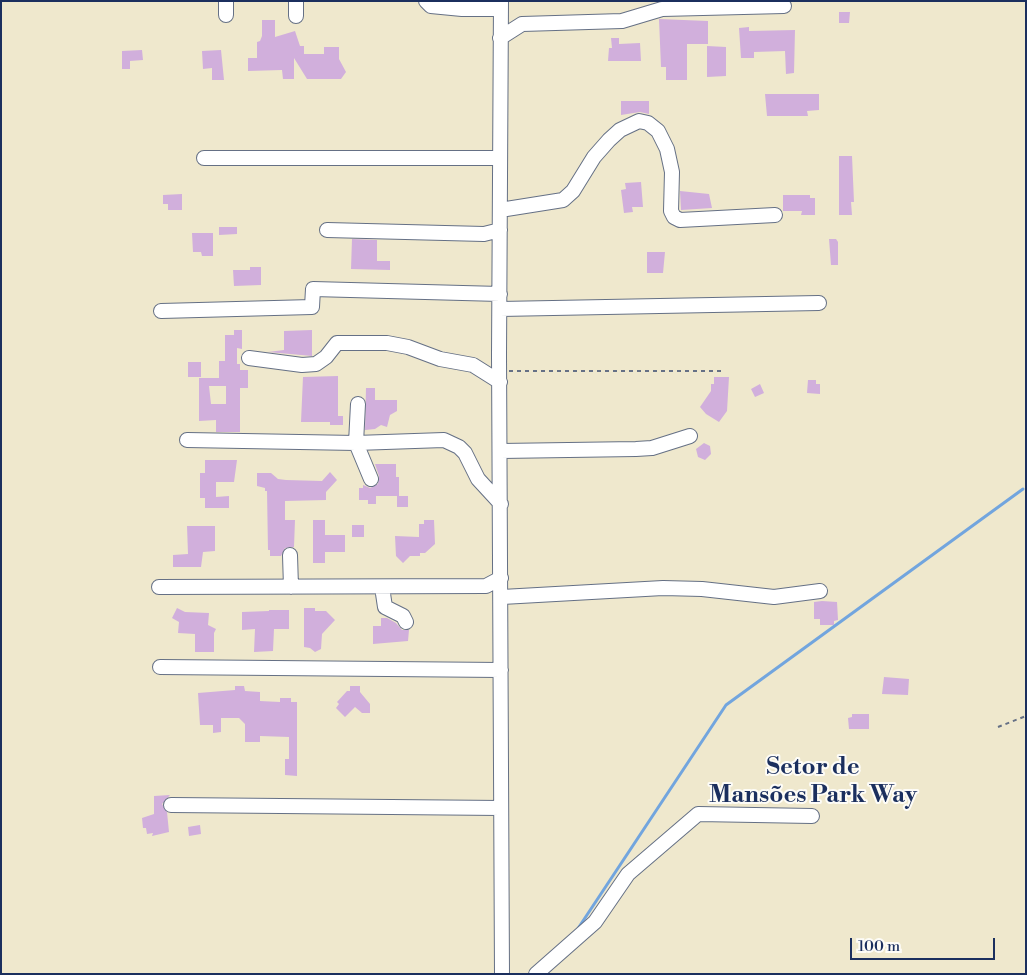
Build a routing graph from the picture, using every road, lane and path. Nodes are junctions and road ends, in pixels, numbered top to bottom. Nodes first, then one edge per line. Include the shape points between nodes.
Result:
1 (296, 1) edge
2 (426, 1) edge
3 (501, 4) edge
4 (784, 6) dead end
5 (296, 16) dead end
6 (522, 24) junction
7 (500, 38) junction
8 (204, 158) dead end
9 (500, 158) junction
10 (500, 210) junction
11 (774, 216) dead end
12 (327, 230) dead end
13 (500, 230) junction
14 (484, 234) junction
15 (500, 245) junction
16 (500, 294) junction
17 (819, 303) dead end
18 (500, 308) junction
19 (161, 311) dead end
20 (500, 355) junction
21 (249, 358) dead end
22 (473, 364) junction
23 (724, 371) dead end
24 (500, 377) junction
25 (358, 404) dead end
26 (690, 436) dead end
27 (187, 440) dead end
28 (356, 443) junction
29 (501, 451) junction
30 (371, 478) dead end
31 (501, 504) junction
32 (290, 555) dead end
33 (502, 578) junction
34 (486, 586) junction
35 (291, 587) junction
36 (382, 587) junction
37 (159, 588) dead end
38 (820, 591) dead end
39 (502, 598) junction
40 (406, 622) dead end
41 (160, 667) dead end
42 (501, 670) junction
43 (1026, 716) edge
44 (998, 727) dead end
45 (171, 805) dead end
46 (501, 808) junction
47 (812, 816) dead end
48 (502, 974) edge
49 (536, 974) edge

1 - 5 street
2 - 3 street via 431,6 462,9
3 - 6 street
3 - 7 street
4 - 6 street via 662,8 622,21
6 - 7 street
7 - 9 street
8 - 9 street
9 - 10 street
10 - 11 street via 563,200 610,140 620,130 639,121 658,131 667,149 672,172 671,211 674,217 680,220
10 - 13 street
12 - 14 street
13 - 14 street
13 - 15 street
14 - 15 street
15 - 16 street
16 - 18 street
16 - 19 street via 313,289 312,307
17 - 18 street
18 - 20 street
20 - 22 street
20 - 24 street
21 - 22 street via 316,364 337,343 387,343 440,359
22 - 24 street
23 - 24 path
24 - 29 street
25 - 28 street
26 - 29 street via 652,448
27 - 28 street
28 - 30 street
28 - 31 street via 452,442 465,453 478,479
29 - 31 street
31 - 33 street
32 - 35 street
33 - 34 street
33 - 39 street
34 - 36 street
34 - 39 street
35 - 36 street
35 - 37 street
36 - 40 street via 385,607 403,616
38 - 39 street via 774,597 663,588
39 - 42 street
41 - 42 street
42 - 46 street
43 - 44 path
45 - 46 street
46 - 48 street
47 - 49 street via 698,814 628,874 595,922

